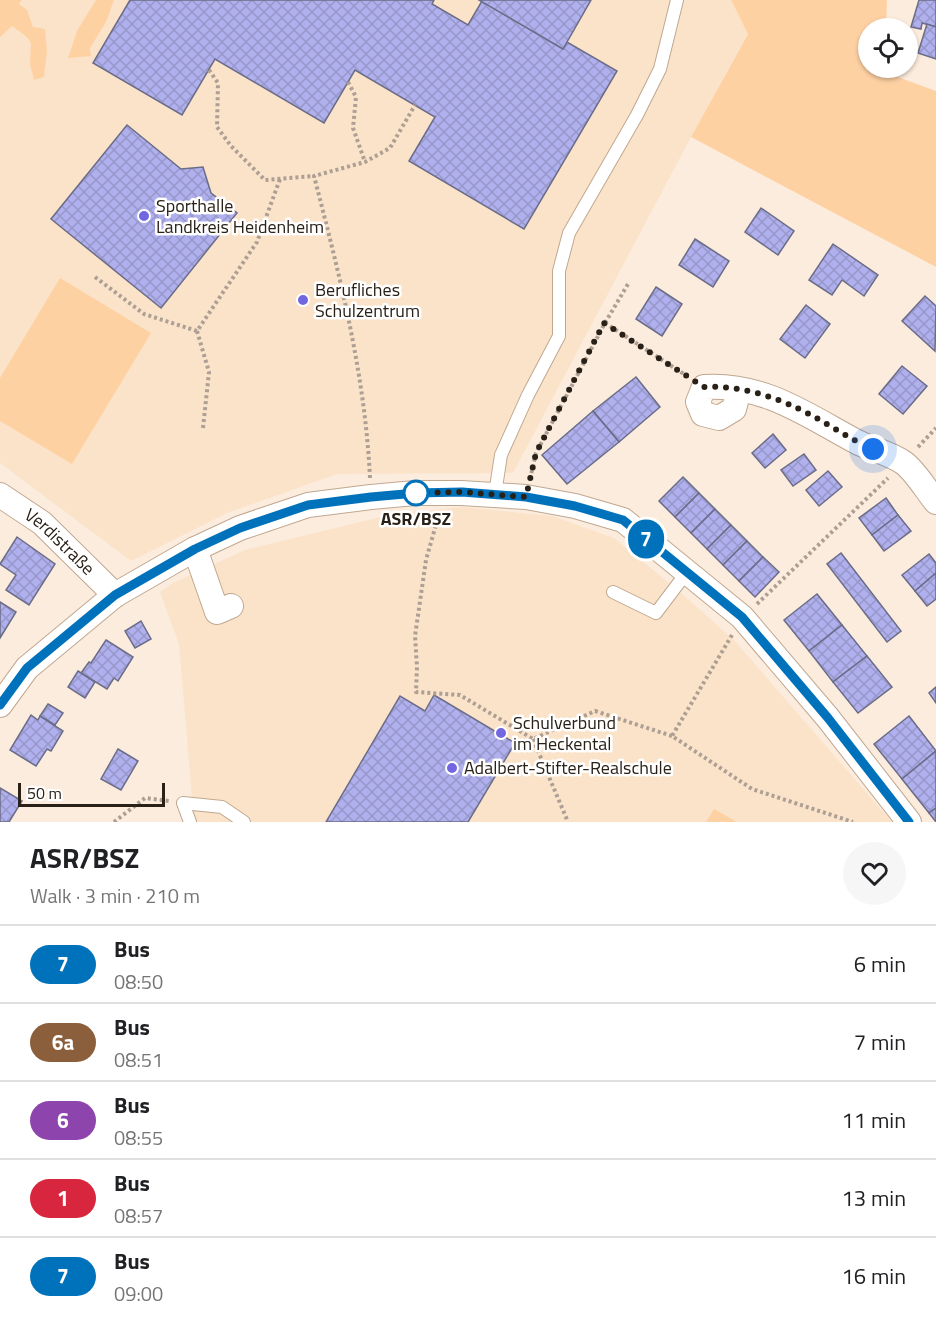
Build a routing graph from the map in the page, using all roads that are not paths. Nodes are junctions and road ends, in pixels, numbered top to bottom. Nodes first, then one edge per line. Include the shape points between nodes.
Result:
1 (677, 0) edge
2 (739, 390) junction
3 (495, 494) junction
4 (0, 495) edge
5 (936, 502) edge
6 (195, 549) junction
7 (687, 572) junction
8 (613, 592) dead end
9 (115, 595) junction
10 (231, 606) dead end
11 (0, 705) edge
12 (190, 822) edge
13 (244, 822) edge
14 (909, 822) edge

1 - 3 lane via 660,69 569,233 559,271 559,336 501,455
2 - 2 street via 704,387 698,402 703,414 719,418 734,409
2 - 5 street via 799,408 858,442 904,462
3 - 6 street via 371,497 308,505 240,528
3 - 7 street via 575,506 623,520
4 - 9 street, Verdistraße via 42,523
6 - 9 street
6 - 10 street via 217,612
7 - 8 lane via 656,613
7 - 14 street via 742,617
9 - 11 street via 27,668
12 - 13 lane via 183,803 222,807

